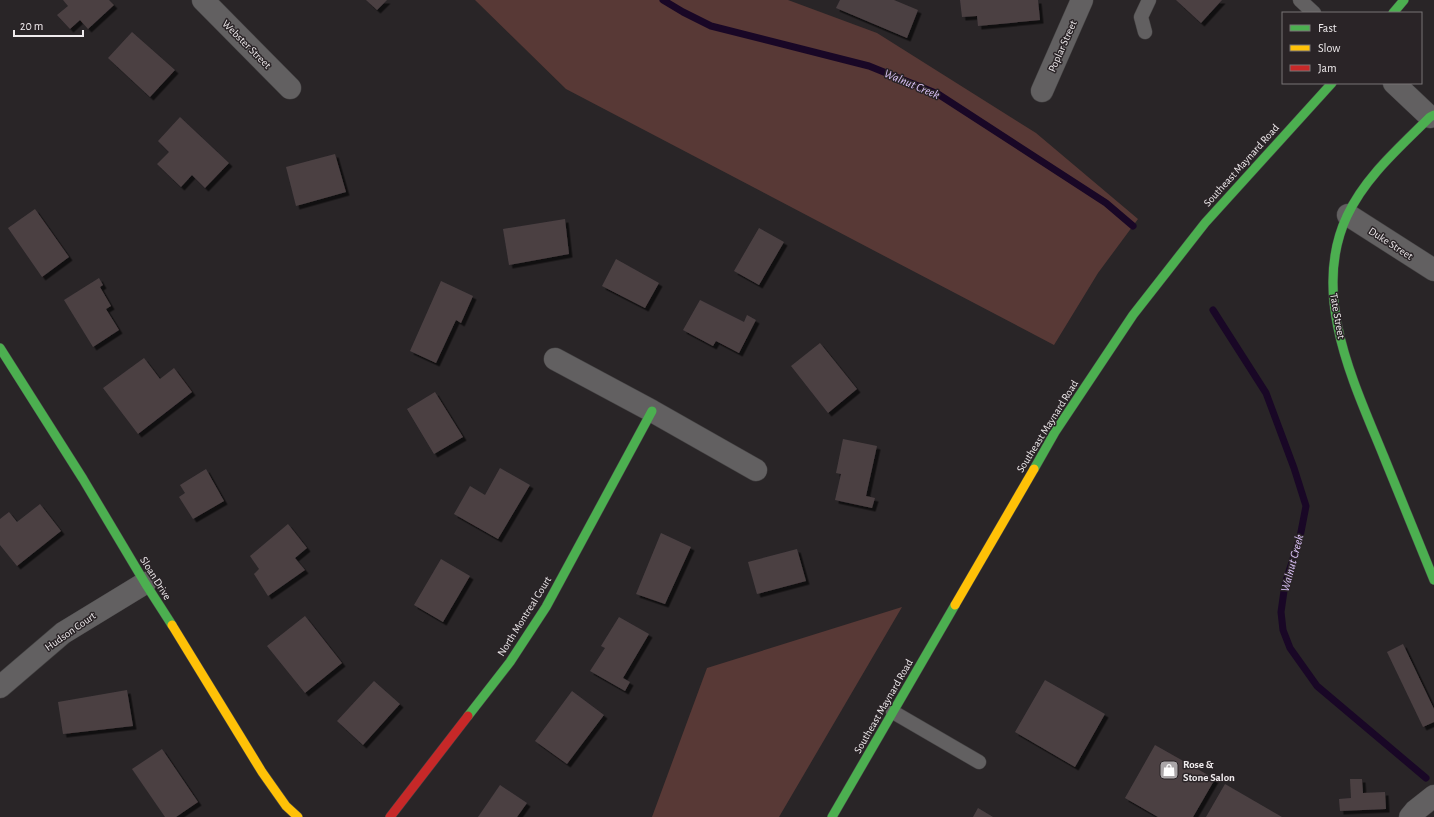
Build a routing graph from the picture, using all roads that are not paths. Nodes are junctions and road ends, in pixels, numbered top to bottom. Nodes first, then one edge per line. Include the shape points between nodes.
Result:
1 (203, 0) edge
2 (1082, 0) edge
3 (1149, 0) edge
4 (1300, 0) edge
5 (1404, 0) edge
6 (1313, 12) edge
7 (1394, 12) edge
8 (1145, 32) dead end
9 (1331, 84) edge
10 (1395, 84) edge
11 (290, 88) dead end
12 (1042, 91) dead end
13 (1432, 116) edge
14 (1348, 215) junction
15 (1434, 270) edge
16 (0, 348) edge
17 (555, 359) dead end
18 (652, 411) junction
19 (756, 470) dead end
20 (1434, 580) edge
21 (145, 583) junction
22 (0, 687) edge
23 (893, 712) junction
24 (979, 762) dead end
25 (1434, 796) edge
26 (298, 817) edge
27 (390, 817) edge
28 (832, 817) edge
29 (1410, 817) edge

1 - 11 street, Webster Street
2 - 12 street, Poplar Street
3 - 8 lane via 1141,16
4 - 6 lane
5 - 7 street
9 - 23 street, Southeast Maynard Road via 1204,223 1133,315 1055,432
10 - 13 street, Tate Street
13 - 14 street, Tate Street via 1383,165 1363,189
14 - 15 street, Duke Street
14 - 20 street, Tate Street via 1338,239 1333,265 1336,322 1368,418
16 - 21 street, Sloan Drive
17 - 18 street
18 - 19 street
18 - 27 street, North Montreal Court via 546,606 510,662
21 - 22 street, Hudson Court via 63,633
21 - 26 street, Sloan Drive via 262,772 286,806
23 - 24 lane
23 - 28 street, Southeast Maynard Road
25 - 29 street

